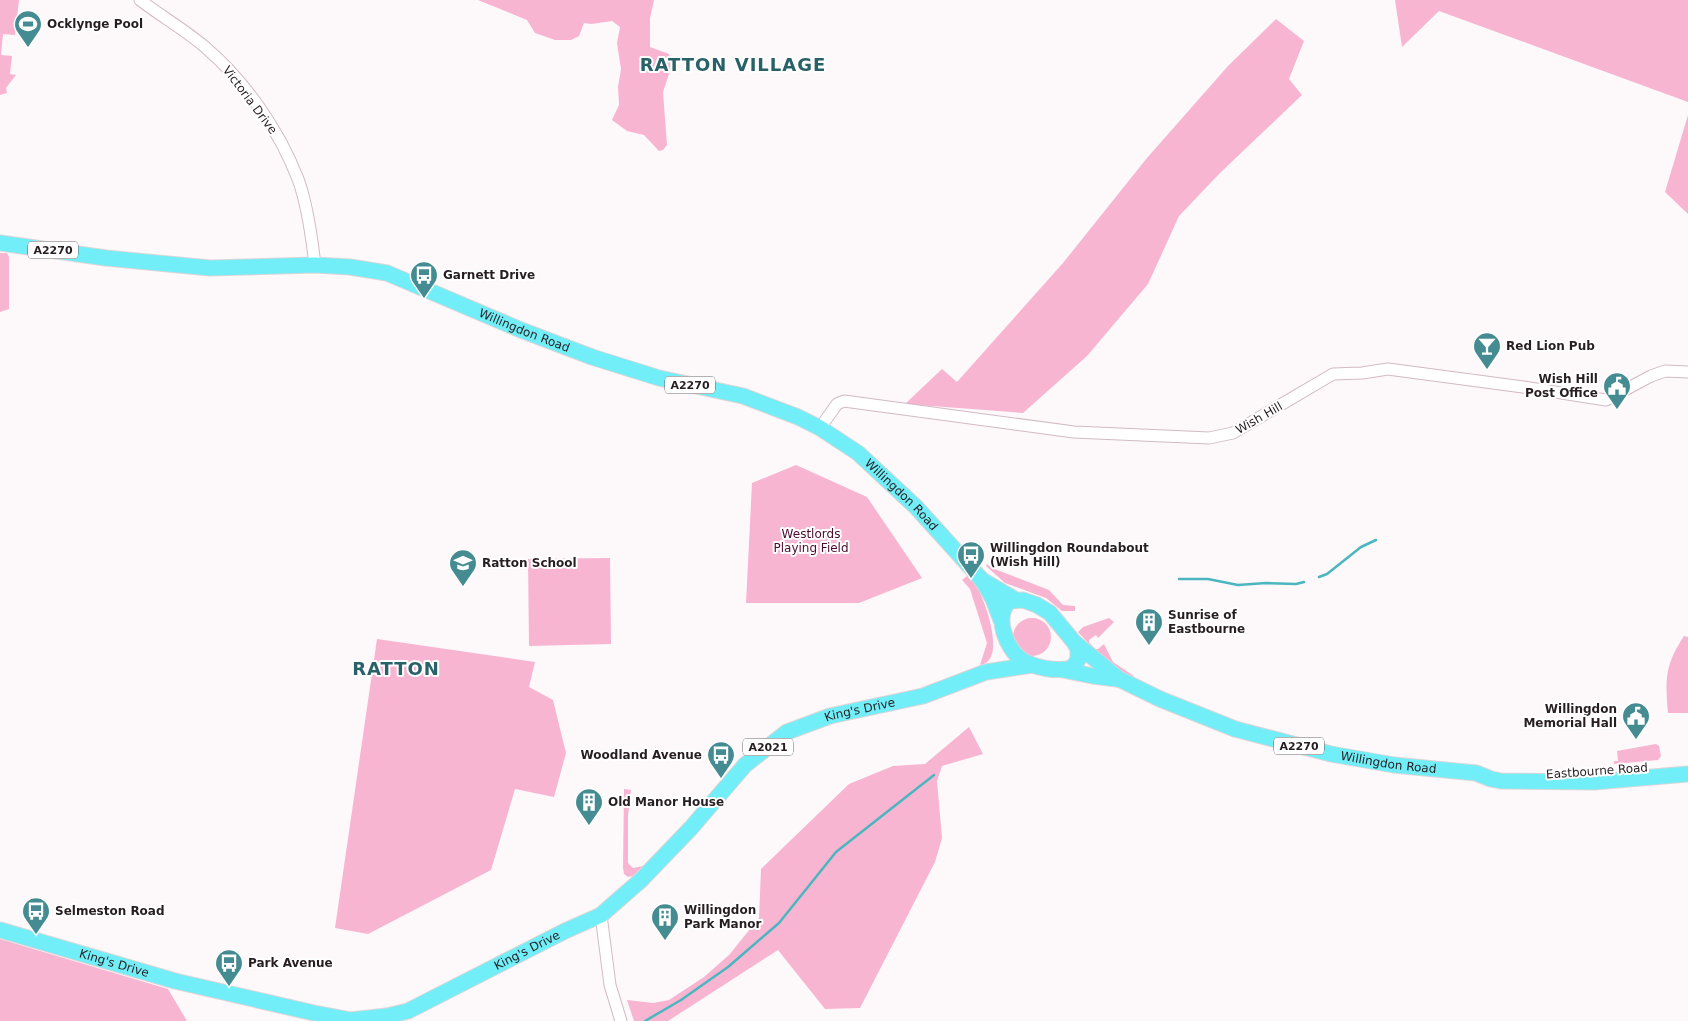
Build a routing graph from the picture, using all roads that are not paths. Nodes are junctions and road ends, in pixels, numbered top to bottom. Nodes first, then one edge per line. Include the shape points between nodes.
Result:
1 (140, 0) edge
2 (0, 243) edge
3 (315, 265) junction
4 (1688, 372) edge
5 (820, 428) junction
6 (982, 580) junction
7 (1016, 600) junction
8 (1001, 620) junction
9 (1006, 636) junction
10 (1074, 642) junction
11 (1032, 665) junction
12 (1063, 670) junction
13 (986, 672) junction
14 (1119, 679) junction
15 (1688, 764) edge
16 (1476, 773) junction
17 (1688, 774) edge
18 (601, 915) junction
19 (0, 930) edge
20 (620, 1021) edge

1 - 3 street, Victoria Drive via 204,46 223,64 271,125 298,180 312,237
2 - 3 main road, Willingdon Road / A2270 via 210,268
3 - 5 main road, Willingdon Road / A2270 via 387,273 592,357 659,378 743,396
4 - 5 street, Wish Hill via 1665,371 1606,400 1388,369 1333,374 1233,433 1209,438 1074,432 844,401 837,404
5 - 6 main road, Willingdon Road / A2270 via 858,453 916,507
6 - 7 main road, Willingdon Road / A2270
6 - 8 main road, Willingdon Road / A2270
7 - 8 main road via 1005,606
7 - 10 main road, Willingdon Road via 1044,609
8 - 9 main road, Willingdon Road
9 - 11 main road, Willingdon Road via 1016,654
9 - 13 main road, King's Drive / A2021 via 1001,658
10 - 12 main road via 1078,660 1072,668
10 - 14 main road, Willingdon Road / A2270
11 - 12 main road, Willingdon Road
11 - 13 main road, King's Drive / A2021
12 - 14 main road, Willingdon Road / A2270
13 - 18 main road, King's Drive / A2021 via 923,696 830,716 787,732 745,765 691,828
14 - 16 main road, Willingdon Road / A2270 via 1160,699 1255,735 1331,754
15 - 16 main road, Eastbourne Road / A2270 via 1577,774
16 - 17 main road, Willingdon Road / A2270 via 1501,781 1543,782 1594,782
18 - 19 main road, King's Drive / A2021 via 408,1011 351,1020 203,988
18 - 20 street via 610,985

